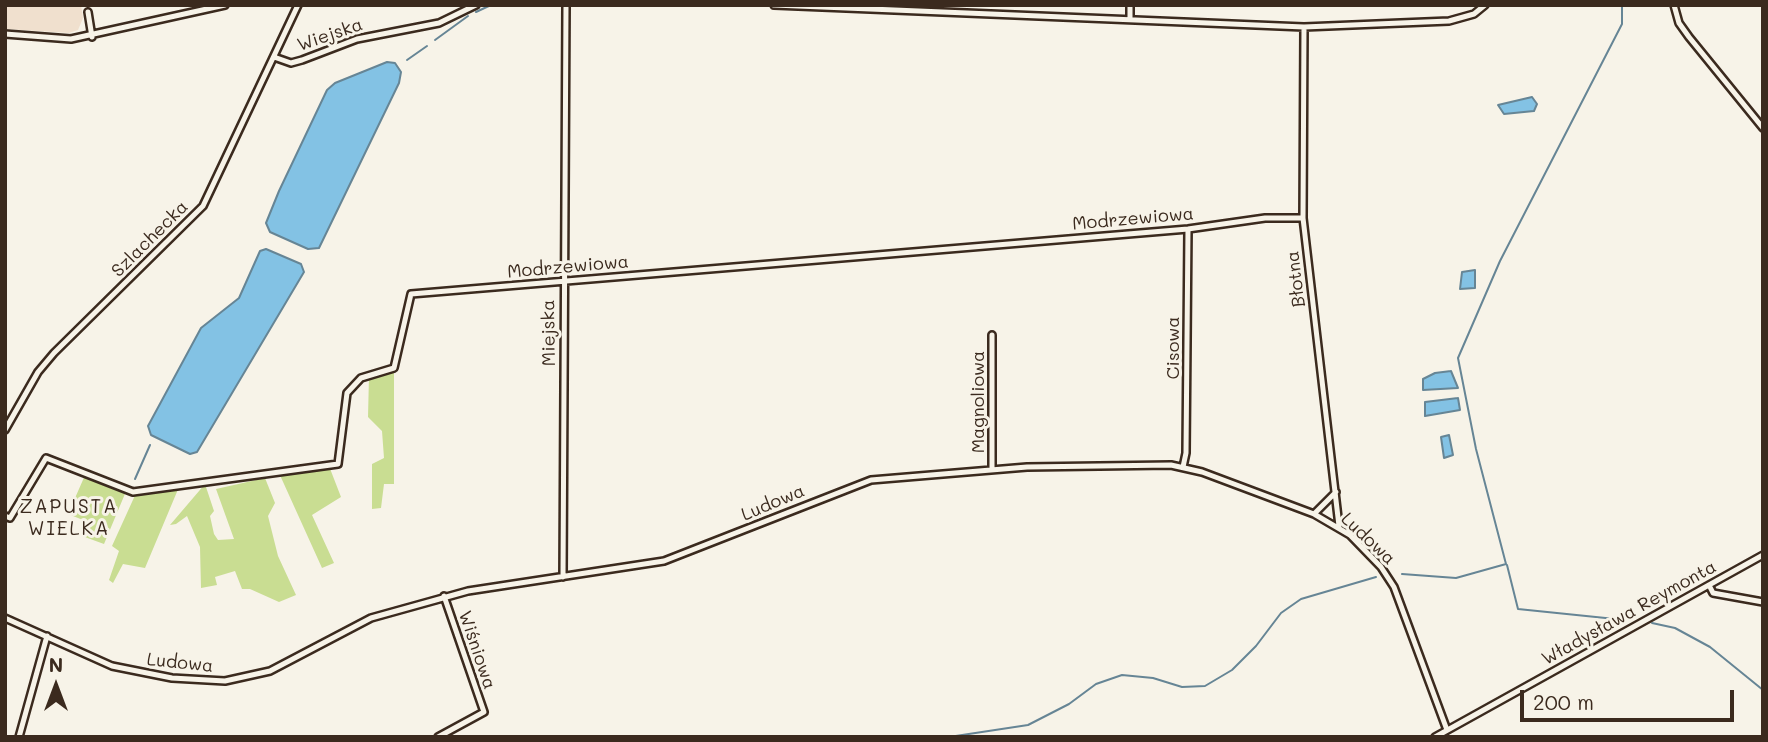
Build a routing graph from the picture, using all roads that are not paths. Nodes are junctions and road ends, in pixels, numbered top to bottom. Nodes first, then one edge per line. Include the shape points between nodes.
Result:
1 (225, 5) edge
2 (298, 5) edge
3 (476, 5) edge
4 (566, 5) edge
5 (774, 5) edge
6 (1130, 5) edge
7 (1485, 5) edge
8 (1674, 5) edge
9 (88, 12) dead end
10 (1130, 19) junction
11 (1304, 26) junction
12 (5, 34) edge
13 (92, 37) junction
14 (274, 57) junction
15 (1763, 128) edge
16 (1303, 218) junction
17 (1188, 229) junction
18 (562, 281) junction
19 (992, 335) dead end
20 (5, 430) edge
21 (1183, 467) junction
22 (992, 469) junction
23 (1336, 492) junction
24 (1314, 514) junction
25 (5, 516) edge
26 (1339, 526) junction
27 (1760, 557) edge
28 (1763, 566) edge
29 (563, 577) junction
30 (1709, 585) junction
31 (444, 596) junction
32 (1763, 601) edge
33 (5, 618) edge
34 (47, 636) junction
35 (1447, 730) junction
36 (19, 737) edge
37 (438, 737) edge
38 (1435, 737) edge

1 - 13 street
2 - 14 street, Szlachecka
3 - 14 street, Wiejska via 439,23 357,39 292,63
4 - 18 street, Miejska
5 - 10 street
6 - 10 street
7 - 11 street via 1474,14 1449,21
8 - 15 street via 1689,37
9 - 13 street
10 - 11 street
11 - 16 street, Błotna
12 - 13 street
14 - 20 street, Szlachecka via 203,206 54,353
16 - 17 street, Modrzewiowa via 1265,218
16 - 23 street, Błotna
17 - 18 street, Modrzewiowa
17 - 21 street, Cisowa
18 - 25 street, Modrzewiowa via 411,294 394,369 361,378 347,393 338,464 133,492 46,458 10,518
18 - 29 street, Miejska
19 - 22 street, Magnoliowa
21 - 22 street, Ludowa
21 - 24 street, Ludowa
22 - 29 street, Ludowa via 871,480 683,555 644,566
23 - 24 street
23 - 26 street, Błotna
24 - 26 street, Ludowa
26 - 35 street, Ludowa via 1381,566 1394,587
27 - 28 street
27 - 30 street, Władysława Reymonta
29 - 31 street, Ludowa
30 - 32 street via 1713,593
30 - 35 street, Władysława Reymonta
31 - 34 street, Ludowa via 371,618 270,671 225,681 138,673
31 - 37 street, Wiśniowa via 484,712
33 - 34 street, Ludowa
34 - 36 street
35 - 38 street, Władysława Reymonta

